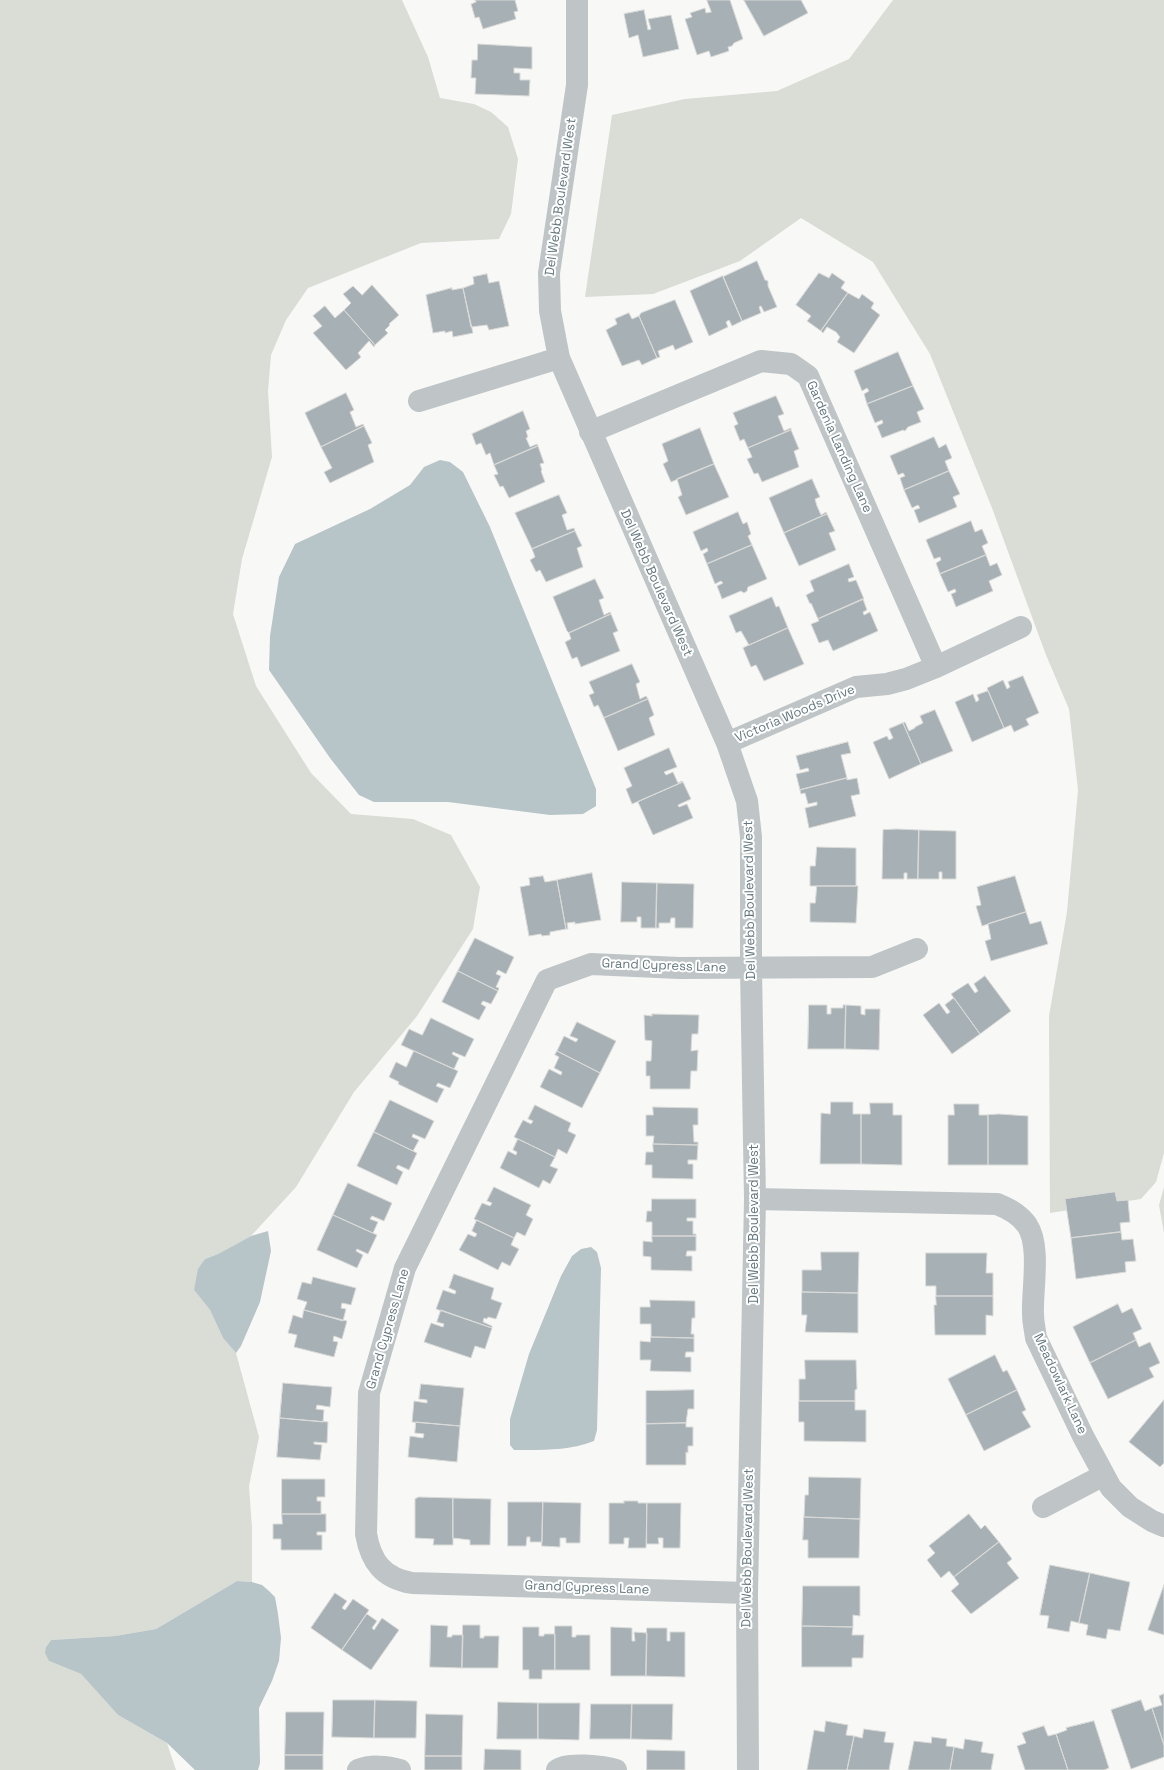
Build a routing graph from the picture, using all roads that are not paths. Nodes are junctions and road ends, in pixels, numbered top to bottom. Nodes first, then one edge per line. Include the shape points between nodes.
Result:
1 (577, 0) edge
2 (559, 358) junction
3 (419, 401) dead end
4 (590, 432) junction
5 (1021, 627) dead end
6 (936, 667) junction
7 (727, 743) junction
8 (917, 949) dead end
9 (751, 969) junction
10 (755, 1199) junction
11 (1104, 1475) junction
12 (1043, 1507) dead end
13 (1164, 1526) edge
14 (747, 1593) junction
15 (358, 1770) edge
16 (400, 1770) edge
17 (557, 1770) edge
18 (616, 1770) edge
19 (748, 1770) edge

1 - 2 street, Del Webb Boulevard West via 577,85 549,273 550,311
2 - 3 street
2 - 4 street, Del Webb Boulevard West
4 - 6 street, Gardenia Landing Lane via 761,361 791,364 808,376
4 - 7 street, Del Webb Boulevard West
5 - 6 street, Victoria Woods Drive
6 - 7 street, Victoria Woods Drive via 887,684 856,687
7 - 9 street, Del Webb Boulevard West via 747,801 751,837
8 - 9 street, Grand Cypress Lane via 872,967
9 - 10 street, Del Webb Boulevard West
9 - 14 street, Grand Cypress Lane via 591,964 547,980 405,1268 369,1394 366,1534 373,1558 381,1568 399,1581
10 - 11 street, Meadowlark Lane via 997,1204 1015,1213 1032,1236 1035,1254 1033,1319 1036,1338
10 - 14 street, Del Webb Boulevard West
11 - 12 street
11 - 13 street, Meadowlark Lane via 1111,1488 1130,1507
14 - 19 street, Del Webb Boulevard West
15 - 16 street via 365,1767
17 - 18 street via 568,1766

